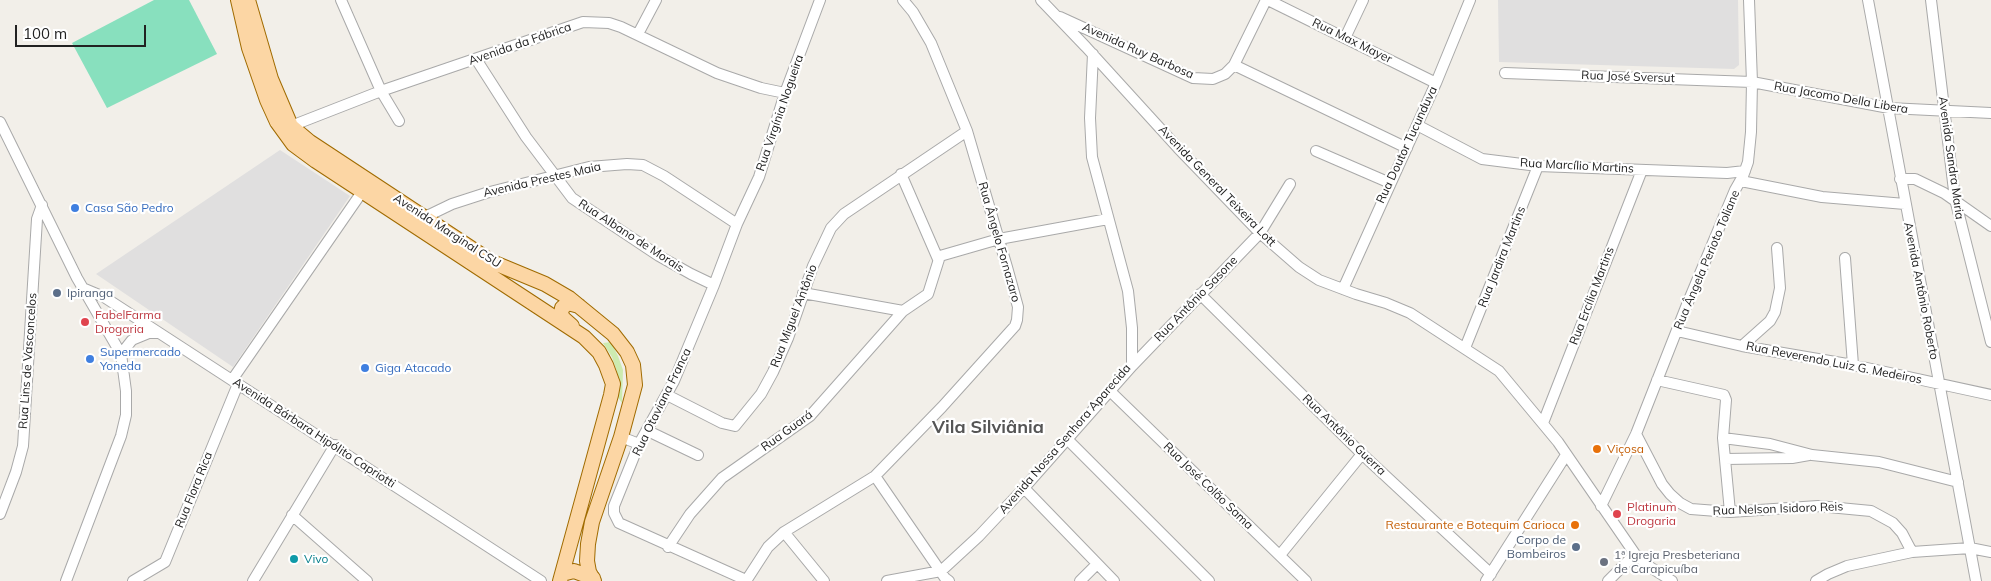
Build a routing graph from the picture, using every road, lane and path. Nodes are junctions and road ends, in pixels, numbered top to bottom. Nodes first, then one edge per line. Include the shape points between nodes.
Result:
1 (238, 0) edge
2 (248, 0) edge
3 (341, 0) edge
4 (656, 0) edge
5 (820, 0) edge
6 (904, 0) edge
7 (1040, 0) edge
8 (1267, 0) edge
9 (1363, 0) edge
10 (1470, 0) edge
11 (1749, 0) edge
12 (1868, 0) edge
13 (1931, 0) edge
14 (1057, 16) junction
15 (638, 34) junction
16 (1345, 38) junction
17 (1093, 54) junction
18 (476, 59) junction
19 (1234, 65) junction
20 (1505, 73) dead end
21 (1752, 82) junction
22 (1436, 83) junction
23 (381, 91) junction
24 (785, 93) junction
25 (1889, 108) junction
26 (1944, 112) junction
27 (1991, 114) edge
28 (399, 121) dead end
29 (0, 122) edge
30 (1417, 125) junction
31 (287, 128) junction
32 (967, 131) junction
33 (1407, 148) junction
34 (1316, 151) dead end
35 (1538, 166) junction
36 (1642, 170) junction
37 (901, 174) junction
38 (556, 175) junction
39 (1743, 176) junction
40 (1900, 179) junction
41 (1390, 183) junction
42 (1290, 184) dead end
43 (362, 192) junction
44 (1955, 199) junction
45 (1905, 204) junction
46 (42, 205) junction
47 (425, 217) junction
48 (1108, 219) junction
49 (737, 224) junction
50 (1991, 226) edge
51 (1260, 233) junction
52 (999, 239) junction
53 (1777, 248) dead end
54 (940, 257) junction
55 (1845, 258) dead end
56 (714, 285) junction
57 (85, 289) junction
58 (1343, 290) junction
59 (803, 292) junction
60 (1200, 294) junction
61 (579, 306) junction
62 (903, 312) junction
63 (1989, 327) edge
64 (1678, 331) junction
65 (158, 333) junction
66 (584, 337) junction
67 (1991, 342) edge
68 (1742, 346) junction
69 (1465, 348) junction
70 (121, 354) junction
71 (1853, 365) junction
72 (1132, 366) junction
73 (1657, 380) junction
74 (235, 382) junction
75 (1938, 383) junction
76 (1110, 391) junction
77 (667, 395) junction
78 (1991, 395) edge
79 (1543, 423) junction
80 (648, 431) junction
81 (1636, 434) junction
82 (621, 437) junction
83 (1723, 438) junction
84 (1068, 439) junction
85 (639, 444) junction
86 (335, 445) junction
87 (1362, 454) junction
88 (1812, 454) junction
89 (698, 455) dead end
90 (1566, 455) junction
91 (1725, 459) junction
92 (875, 476) junction
93 (1958, 482) junction
94 (1024, 488) junction
95 (1601, 506) junction
96 (1730, 512) junction
97 (0, 514) edge
98 (292, 515) junction
99 (784, 532) junction
100 (668, 547) junction
101 (1970, 548) junction
102 (1912, 552) junction
103 (1991, 552) edge
104 (1635, 554) junction
105 (1280, 555) junction
106 (1097, 564) junction
107 (941, 571) junction
108 (1489, 577) edge
109 (561, 578) edge
110 (594, 580) edge
111 (746, 580) edge
112 (66, 581) edge
113 (133, 581) edge
114 (253, 581) edge
115 (367, 581) edge
116 (541, 581) edge
117 (824, 581) edge
118 (887, 581) edge
119 (949, 581) edge
120 (1080, 581) edge
121 (1114, 581) edge
122 (1209, 581) edge
123 (1306, 581) edge
124 (1608, 581) edge
125 (1672, 581) edge
126 (1816, 581) edge
127 (1976, 581) edge

1 - 31 main road via 259,80 271,111
2 - 31 main road
3 - 23 street
4 - 15 street
5 - 24 street, Rua Virgínia Nogueira
6 - 32 street, Rua Ângelo Fornazaro via 931,43
7 - 14 street, Avenida General Teixeira Lott
8 - 16 street, Rua Max Mayer
8 - 19 street, Avenida Ruy Barbosa
9 - 16 street
10 - 22 street, Rua Doutor Tucunduva
11 - 21 street, Rua Ângela Perioto Toliane
12 - 25 street, Avenida Antônio Roberto
13 - 26 street, Avenida Sandra Maria
14 - 17 street, Avenida General Teixeira Lott
14 - 19 street, Avenida Ruy Barbosa via 1192,78 1213,79
15 - 18 street, Avenida da Fábrica via 608,23 583,22
15 - 24 street, Avenida da Fábrica via 717,73
16 - 22 street, Rua Max Mayer
17 - 48 street, Avenida Nossa Senhora Aparecida via 1090,136
17 - 51 street, Avenida General Teixeira Lott
18 - 23 street, Avenida da Fábrica
18 - 38 street, Rua Albano de Morais via 526,137
19 - 33 street
20 - 21 street, Rua José Sversut
21 - 25 street, Rua Jacomo Della Libera
21 - 39 street, Rua Ângela Perioto Toliane via 1750,148
22 - 30 street, Rua Doutor Tucunduva
23 - 28 street
23 - 31 street, Avenida da Fábrica
24 - 49 street, Rua Virgínia Nogueira via 759,176
25 - 26 street, Rua Jacomo Della Libera
25 - 40 street, Avenida Antônio Roberto
26 - 27 street, Rua Jacomo Della Libera
26 - 44 street, Avenida Sandra Maria
29 - 46 street
30 - 33 street, Rua Doutor Tucunduva
30 - 35 street, Rua Marcílio Martins via 1482,159
31 - 43 main road, Avenida Marginal CSU via 293,144
31 - 47 main road, Avenida Marginal CSU
32 - 37 street
32 - 52 street, Rua Ângelo Fornazaro
33 - 41 street, Rua Doutor Tucunduva
34 - 41 street
35 - 36 street, Rua Marcílio Martins
35 - 69 street, Rua Jardira Martins
36 - 39 street, Rua Marcílio Martins
36 - 79 street, Rua Ercília Martins
37 - 54 street
37 - 59 street, Rua Miguel Antônio via 844,214 831,228
38 - 47 street, Avenida Prestes Maia via 486,193
38 - 49 street, Avenida Prestes Maia via 609,164 643,166 664,176
38 - 56 street, Rua Albano de Morais via 572,198 660,256
39 - 45 street, Rua Marcílio Martins via 1830,198
39 - 64 street, Rua Ângela Perioto Toliane
40 - 44 street via 1916,179
40 - 45 street, Avenida Antônio Roberto
41 - 58 street, Rua Doutor Tucunduva
42 - 51 street, Rua Antônio Sasone
43 - 66 main road, Avenida Marginal CSU
43 - 74 street, Rua Flora Rica
44 - 50 street
44 - 63 street, Avenida Sandra Maria
45 - 75 street, Avenida Antônio Roberto
46 - 57 street
46 - 97 street, Rua Lins de Vasconcelos via 37,219 23,446
47 - 61 main road, Avenida Marginal CSU via 492,262 545,284
48 - 52 street
48 - 72 street, Avenida Nossa Senhora Aparecida via 1128,291
49 - 56 street, Rua Otaviana Franca
51 - 58 street, Avenida General Teixeira Lott via 1309,274
51 - 60 street, Rua Antônio Sasone
52 - 54 street
52 - 92 street, Rua Ângelo Fornazaro via 1018,307 1015,326
53 - 68 street via 1780,288 1775,312
54 - 62 street, Rua Guará via 928,294
55 - 71 street
56 - 77 street, Rua Otaviana Franca
57 - 65 street, Avenida Bárbara Hipólito Capriotti via 104,297
57 - 70 street
58 - 69 street, Avenida General Teixeira Lott via 1399,308
59 - 62 street
59 - 77 street, Rua Miguel Antônio via 773,372 761,394 735,426 722,424
60 - 72 street, Rua Antônio Sasone
60 - 87 street, Rua Antônio Guerra
61 - 66 main road via 568,303 561,313
61 - 82 main road, Avenida Marginal CSU via 613,334 633,365 635,385
62 - 100 street, Rua Guará via 810,416 722,478 694,508
63 - 67 street, Avenida Sandra Maria
64 - 68 street, Rua Reverendo Luiz G. Medeiros
64 - 73 street, Rua Ângela Perioto Toliane
65 - 70 street via 132,340
65 - 74 street, Avenida Bárbara Hipólito Capriotti
66 - 109 main road, Avenida Marginal CSU via 599,352 613,384
68 - 71 street, Rua Reverendo Luiz G. Medeiros
69 - 79 street, Avenida General Teixeira Lott via 1506,378
70 - 112 street via 127,402 121,436
71 - 75 street, Rua Reverendo Luiz G. Medeiros
72 - 76 street, Avenida Nossa Senhora Aparecida
73 - 81 street, Rua Ângela Perioto Toliane
73 - 83 street via 1724,395
74 - 86 street, Avenida Bárbara Hipólito Capriotti
74 - 113 street, Rua Flora Rica via 165,562
75 - 78 street, Rua Reverendo Luiz G. Medeiros
75 - 93 street, Avenida Antônio Roberto
76 - 84 street, Avenida Nossa Senhora Aparecida
76 - 105 street, Rua José Colão Sama
77 - 80 street, Rua Otaviana Franca
79 - 90 street, Avenida General Teixeira Lott
80 - 85 street, Rua Otaviana Franca
80 - 89 street
81 - 95 street, Rua Ângela Perioto Toliane
81 - 96 street, Rua Nelson Isidoro Reis via 1662,484 1680,503 1691,509
82 - 85 street
82 - 110 main road, Avenida Marginal CSU via 592,522 587,561
83 - 88 street
83 - 91 street
84 - 94 street, Avenida Nossa Senhora Aparecida
84 - 122 street
85 - 100 street, Rua Otaviana Franca via 616,497 614,514 619,523
86 - 98 street
86 - 116 street, Avenida Bárbara Hipólito Capriotti
87 - 105 street
87 - 108 street, Rua Antônio Guerra
88 - 91 street
88 - 93 street via 1878,462
90 - 95 street, Avenida General Teixeira Lott
90 - 108 street
91 - 96 street
92 - 99 street, Rua Ângelo Fornazaro
92 - 107 street
93 - 101 street, Avenida Antônio Roberto
94 - 106 street
94 - 107 street, Avenida Nossa Senhora Aparecida
95 - 104 street, Avenida General Teixeira Lott
96 - 102 street, Rua Nelson Isidoro Reis via 1818,506 1871,510 1893,523
98 - 114 street
98 - 115 street
99 - 111 street, Rua Ângelo Fornazaro via 768,547
99 - 117 street
100 - 111 street
101 - 102 street
101 - 103 street
101 - 127 street, Avenida Antônio Roberto
102 - 126 street via 1847,566
104 - 124 street
104 - 125 street, Avenida General Teixeira Lott
105 - 123 street, Rua José Colão Sama
106 - 120 street
106 - 121 street
107 - 118 street
107 - 119 street
109 - 110 main road via 574,571

